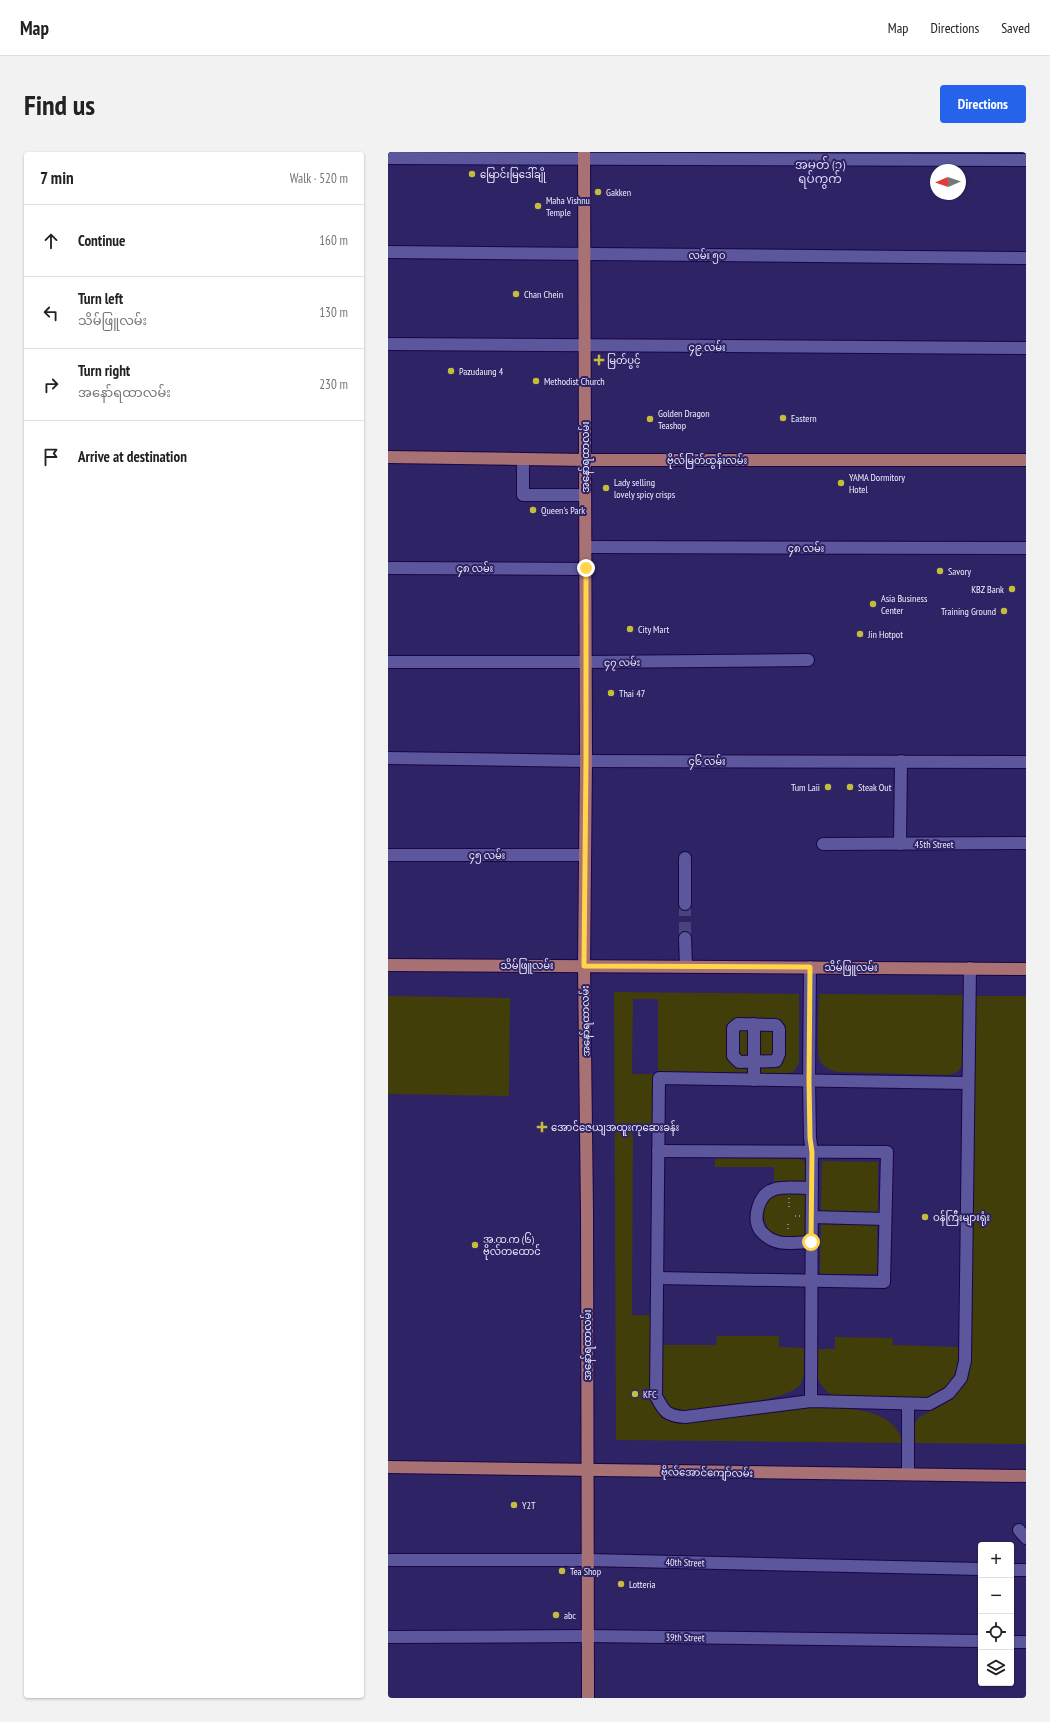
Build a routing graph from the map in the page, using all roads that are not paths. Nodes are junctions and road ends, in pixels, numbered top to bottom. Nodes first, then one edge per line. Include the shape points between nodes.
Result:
1 (584, 156) edge
2 (388, 158) edge
3 (1026, 160) edge
4 (388, 252) edge
5 (584, 254) junction
6 (1026, 258) edge
7 (388, 344) edge
8 (585, 346) junction
9 (1026, 348) edge
10 (388, 457) edge
11 (523, 459) junction
12 (585, 460) junction
13 (1026, 460) edge
14 (586, 495) junction
15 (586, 547) junction
16 (1026, 548) edge
17 (388, 568) edge
18 (586, 568) junction
19 (808, 660) dead end
20 (388, 662) edge
21 (586, 662) junction
22 (388, 758) edge
23 (586, 761) junction
24 (901, 761) junction
25 (1026, 762) edge
26 (823, 844) dead end
27 (900, 844) junction
28 (1026, 844) edge
29 (388, 854) edge
30 (585, 855) junction
31 (685, 858) dead end
32 (685, 904) tunnel mouth
33 (685, 938) tunnel mouth
34 (388, 965) edge
35 (584, 966) junction
36 (686, 966) junction
37 (810, 967) junction
38 (970, 968) junction
39 (1026, 969) edge
40 (754, 1024) junction
41 (754, 1061) junction
42 (754, 1080) junction
43 (809, 1080) junction
44 (968, 1083) junction
45 (658, 1151) junction
46 (812, 1152) junction
47 (812, 1188) junction
48 (812, 1216) junction
49 (885, 1219) junction
50 (811, 1242) junction
51 (657, 1278) junction
52 (811, 1281) junction
53 (811, 1401) junction
54 (908, 1404) junction
55 (388, 1467) edge
56 (588, 1471) junction
57 (908, 1474) junction
58 (1026, 1476) edge
59 (388, 1560) edge
60 (588, 1560) junction
61 (978, 1569) edge
62 (1014, 1570) edge
63 (1026, 1570) edge
64 (588, 1636) junction
65 (388, 1637) edge
66 (978, 1641) edge
67 (1014, 1642) edge
68 (1026, 1642) edge
69 (588, 1698) edge

1 - 2 street
1 - 3 street
1 - 5 main road, အနော်ရထာလမ်း
4 - 5 street, လမ်း ၅၀
5 - 6 street, လမ်း ၅၀
5 - 8 main road, အနော်ရထာလမ်း
7 - 8 street, ၄၉ လမ်း
8 - 9 street, ၄၉ လမ်း
8 - 12 main road, အနော်ရထာလမ်း
10 - 11 main road, ဗိုလ်မြတ်ထွန်းလမ်း
11 - 12 main road, ဗိုလ်မြတ်ထွန်းလမ်း
11 - 14 street via 523,495
12 - 13 main road, ဗိုလ်မြတ်ထွန်းလမ်း
12 - 14 main road, အနော်ရထာလမ်း
14 - 15 main road, အနော်ရထာလမ်း
15 - 16 street, ၄၈ လမ်း
15 - 18 main road, အနော်ရထာလမ်း
17 - 18 street, ၄၈ လမ်း
18 - 21 main road, အနော်ရထာလမ်း
19 - 21 street, ၄၇ လမ်း
20 - 21 street, ၄၇ လမ်း
21 - 23 main road, အနော်ရထာလမ်း
22 - 23 street, ၄၆ လမ်း
23 - 24 street, ၄၆ လမ်း
23 - 30 main road, အနော်ရထာလမ်း
24 - 25 street, ၄၆ လမ်း
24 - 27 street, 45th Street
26 - 27 street
27 - 28 street, 45th Street
29 - 30 street, ၄၅ လမ်း
30 - 35 main road, အနော်ရထာလမ်း
31 - 32 street
33 - 36 street
34 - 35 main road, သိမ်ဖြူလမ်း
35 - 36 main road, သိမ်ဖြူလမ်း
35 - 56 main road, အနော်ရထာလမ်း
36 - 37 main road, သိမ်ဖြူလမ်း
37 - 38 main road, သိမ်ဖြူလမ်း
37 - 43 street
38 - 39 main road, သိမ်ဖြူလမ်း
38 - 44 street
40 - 41 street
40 - 41 street via 735,1025 733,1056 738,1062
40 - 41 street via 776,1025 779,1029 779,1054 776,1061
41 - 42 street
42 - 43 street
42 - 45 street via 659,1078
43 - 44 street
43 - 46 street
44 - 54 street via 964,1361 960,1378 949,1394 929,1404
45 - 46 street
45 - 51 street
46 - 47 street
46 - 49 street via 886,1152
47 - 48 street
47 - 50 street via 775,1189 760,1201 758,1210 760,1230 767,1237 776,1242
48 - 49 street
48 - 50 street
49 - 52 street via 884,1282
50 - 52 street
51 - 52 street
51 - 53 street via 656,1396 662,1408 672,1416 685,1417
52 - 53 street
53 - 54 street
54 - 57 street
55 - 56 main road, ဗိုလ်အောင်ကျော်လမ်း
56 - 57 main road, ဗိုလ်အောင်ကျော်လမ်း
56 - 60 main road, အနော်ရထာလမ်း
57 - 58 main road, ဗိုလ်အောင်ကျော်လမ်း
59 - 60 street, 40th Street
60 - 61 street, 40th Street
60 - 64 main road, အနော်ရထာလမ်း
62 - 63 street
64 - 65 street, 39th Street
64 - 66 street, 39th Street
64 - 69 main road, အနော်ရထာလမ်း
67 - 68 street

